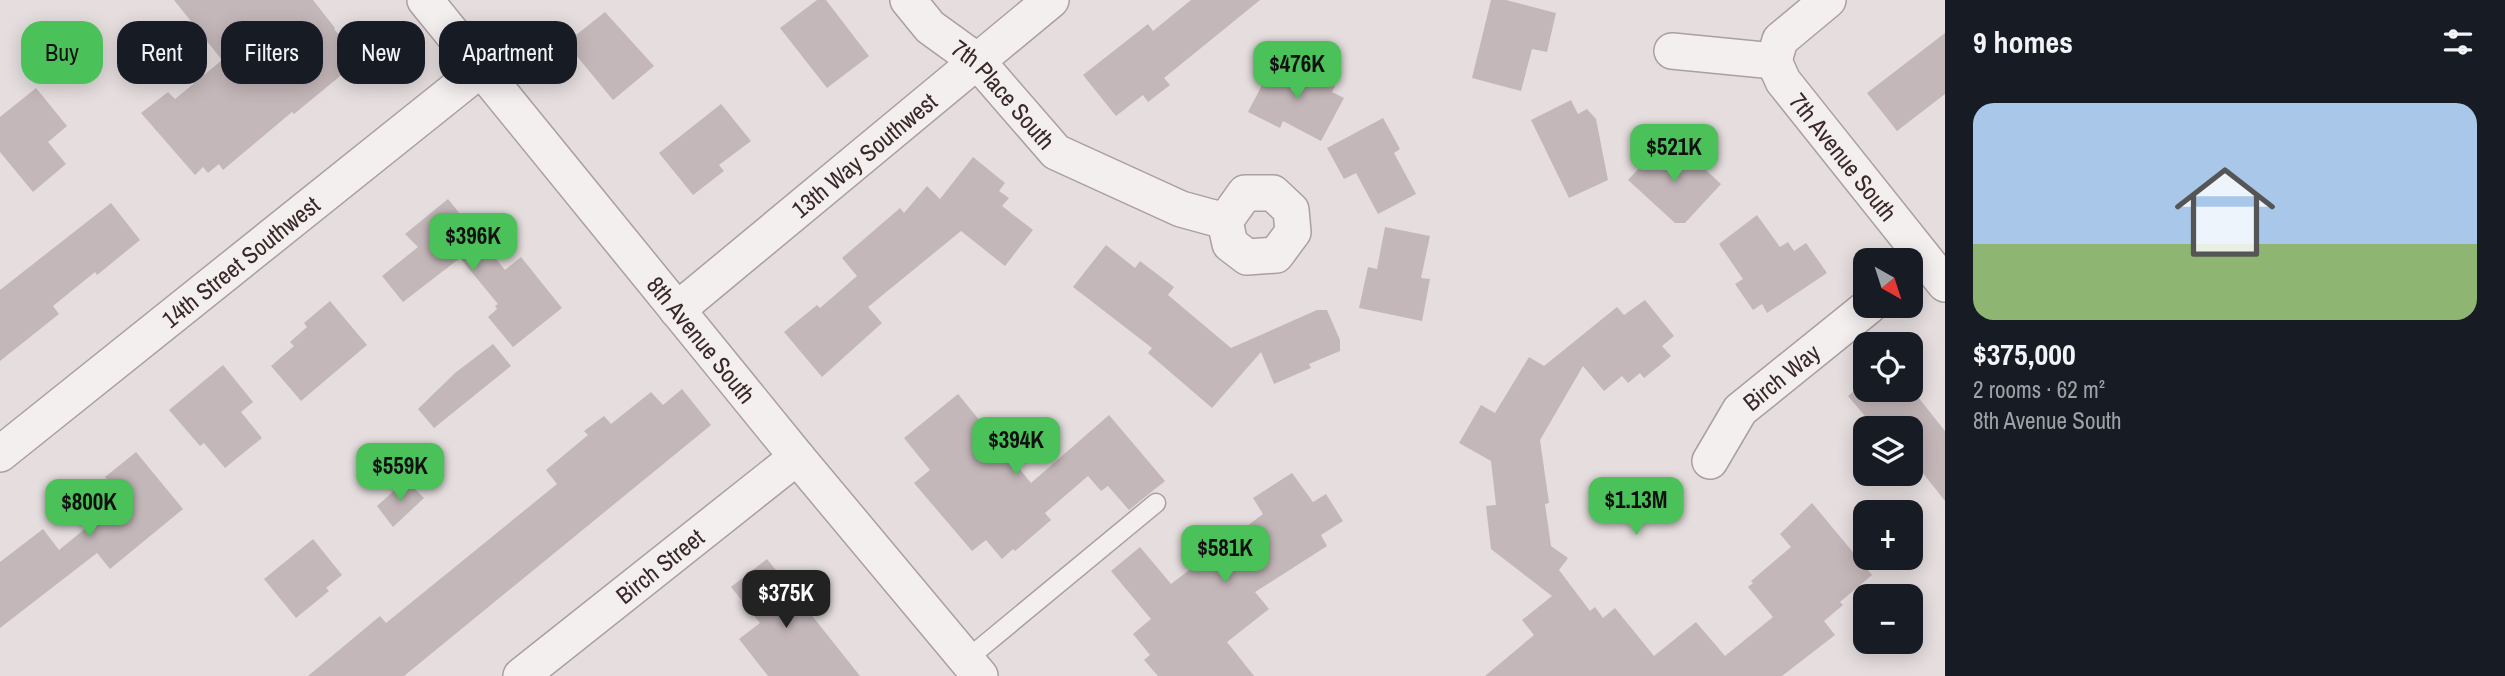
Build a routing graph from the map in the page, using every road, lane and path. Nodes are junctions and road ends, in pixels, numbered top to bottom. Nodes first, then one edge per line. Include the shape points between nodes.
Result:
1 (425, 0) edge
2 (908, 0) edge
3 (1051, 0) edge
4 (1828, 0) edge
5 (442, 21) edge
6 (1672, 51) dead end
7 (978, 61) junction
8 (1774, 61) junction
9 (462, 84) edge
10 (493, 84) edge
11 (1225, 221) dead end
12 (1927, 272) edge
13 (677, 310) junction
14 (1854, 318) edge
15 (0, 454) edge
16 (797, 457) junction
17 (1710, 461) dead end
18 (1156, 503) dead end
19 (973, 668) edge
20 (521, 676) edge

1 - 5 street, 8th Avenue South
2 - 7 street, 7th Place South via 930,27
3 - 7 street, 13th Way Southwest
4 - 8 street via 1780,40
6 - 8 street
7 - 11 street, 7th Place South via 1056,152 1181,209
7 - 13 street, 13th Way Southwest
8 - 12 street, 7th Avenue South via 1783,81
9 - 15 street, 14th Street Southwest
10 - 13 street, 8th Avenue South
13 - 16 street, 8th Avenue South
14 - 17 street, Birch Way via 1740,410
16 - 19 street, 8th Avenue South
16 - 20 street, Birch Street
18 - 19 lane

